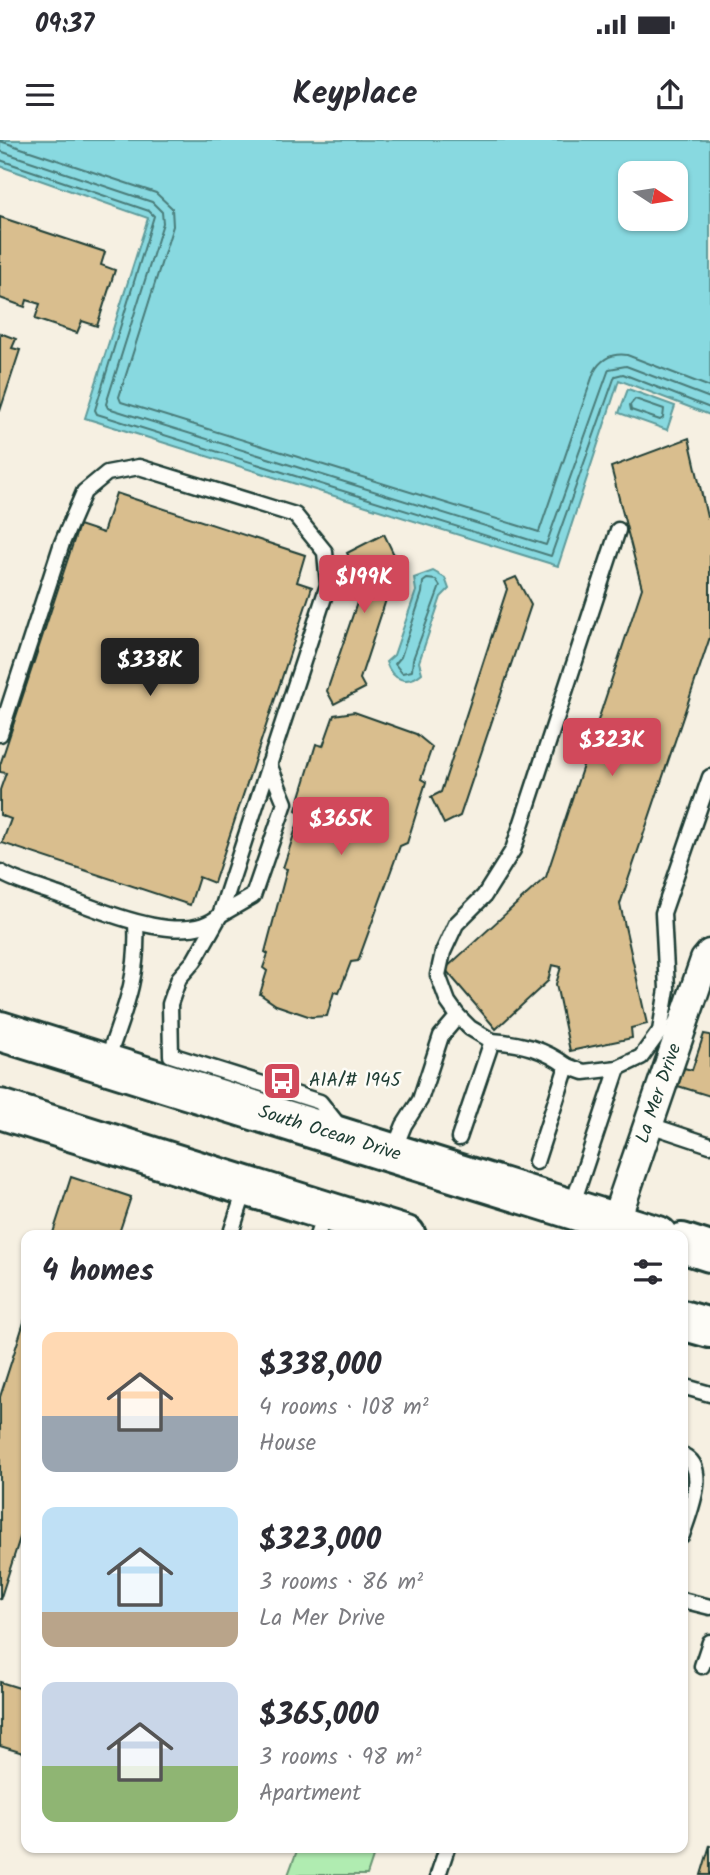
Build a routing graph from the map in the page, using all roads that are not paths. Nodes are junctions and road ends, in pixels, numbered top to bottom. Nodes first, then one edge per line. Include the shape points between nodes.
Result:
1 (618, 530) dead end
2 (0, 734) edge
3 (269, 764) junction
4 (710, 777) edge
5 (0, 872) edge
6 (220, 915) junction
7 (136, 923) junction
8 (710, 954) edge
9 (458, 1016) junction
10 (0, 1031) edge
11 (492, 1041) junction
12 (106, 1063) junction
13 (568, 1066) junction
14 (618, 1068) junction
15 (0, 1110) edge
16 (650, 1125) junction
17 (349, 1138) junction
18 (459, 1138) dead end
19 (710, 1146) edge
20 (393, 1152) junction
21 (536, 1162) dead end
22 (246, 1186) junction
23 (571, 1208) junction
24 (321, 1223) edge
25 (616, 1229) edge
26 (232, 1230) edge
27 (367, 1230) edge
28 (688, 1245) edge
29 (710, 1252) edge
30 (688, 1322) edge
31 (710, 1328) edge
32 (688, 1388) edge
33 (710, 1394) edge
34 (688, 1457) edge
35 (688, 1517) edge
36 (688, 1602) edge
37 (710, 1607) edge
38 (710, 1642) edge
39 (702, 1666) dead end
40 (445, 1853) edge
41 (438, 1875) edge

1 - 9 lane via 513,850 484,897 456,925 443,952 438,975
2 - 3 lane via 62,543 84,492 107,473 139,467 295,516 325,552 328,585
3 - 6 lane
3 - 6 lane via 285,803 279,822 253,895
4 - 14 lane via 663,913 667,989 660,1031 641,1057
5 - 7 lane
6 - 7 lane via 204,926
6 - 17 lane via 179,978 170,1004 171,1055 320,1102
7 - 12 lane via 134,984
8 - 16 street, La Mer Drive
9 - 11 lane
9 - 20 lane via 441,1036 420,1100
10 - 12 main road, South Ocean Drive
11 - 13 lane via 524,1045
11 - 18 lane
12 - 17 main road, South Ocean Drive
13 - 14 lane via 584,1072
13 - 21 lane
14 - 23 lane
15 - 22 main road
16 - 19 lane
16 - 25 street, La Mer Drive
17 - 20 main road, South Ocean Drive
20 - 23 main road, South Ocean Drive
22 - 24 main road
22 - 26 lane
23 - 25 main road, South Ocean Drive
24 - 27 main road
28 - 29 main road
30 - 31 main road
32 - 33 lane
34 - 35 lane via 699,1466 702,1476
36 - 37 lane
38 - 39 lane
40 - 41 lane

